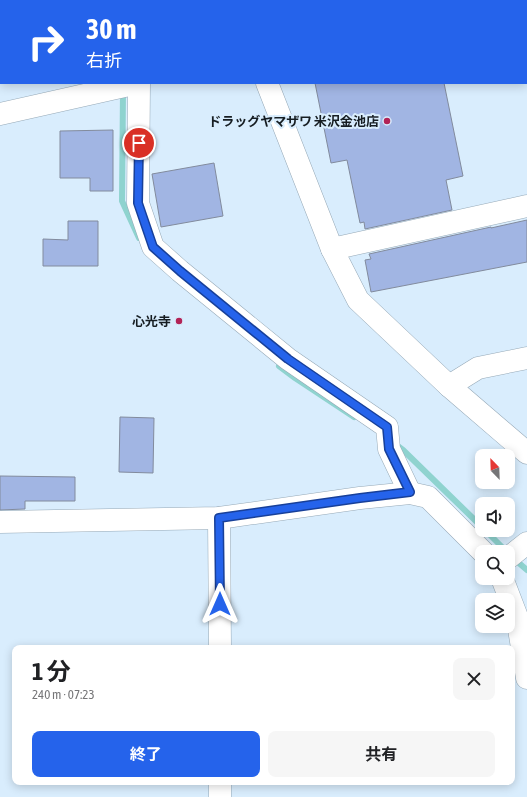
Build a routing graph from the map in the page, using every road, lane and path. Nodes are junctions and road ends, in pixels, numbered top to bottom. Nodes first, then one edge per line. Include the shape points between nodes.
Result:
1 (135, 84) edge
2 (139, 84) edge
3 (267, 84) edge
4 (0, 114) edge
5 (527, 206) edge
6 (332, 249) junction
7 (527, 358) edge
8 (449, 386) junction
9 (527, 453) edge
10 (410, 492) junction
11 (219, 518) junction
12 (0, 522) edge
13 (527, 543) edge
14 (476, 545) edge
15 (515, 552) edge
16 (505, 585) edge
17 (220, 645) edge
18 (527, 678) edge
19 (220, 785) edge
20 (220, 797) edge

1 - 4 street
2 - 10 street via 138,203 153,247 288,359 387,427 389,449
3 - 6 street
5 - 6 street
6 - 8 street via 358,300
7 - 8 street via 478,368
8 - 9 street
10 - 11 street
10 - 14 street via 428,497
11 - 12 street
11 - 17 street
13 - 15 street
16 - 18 street via 517,617
19 - 20 street

